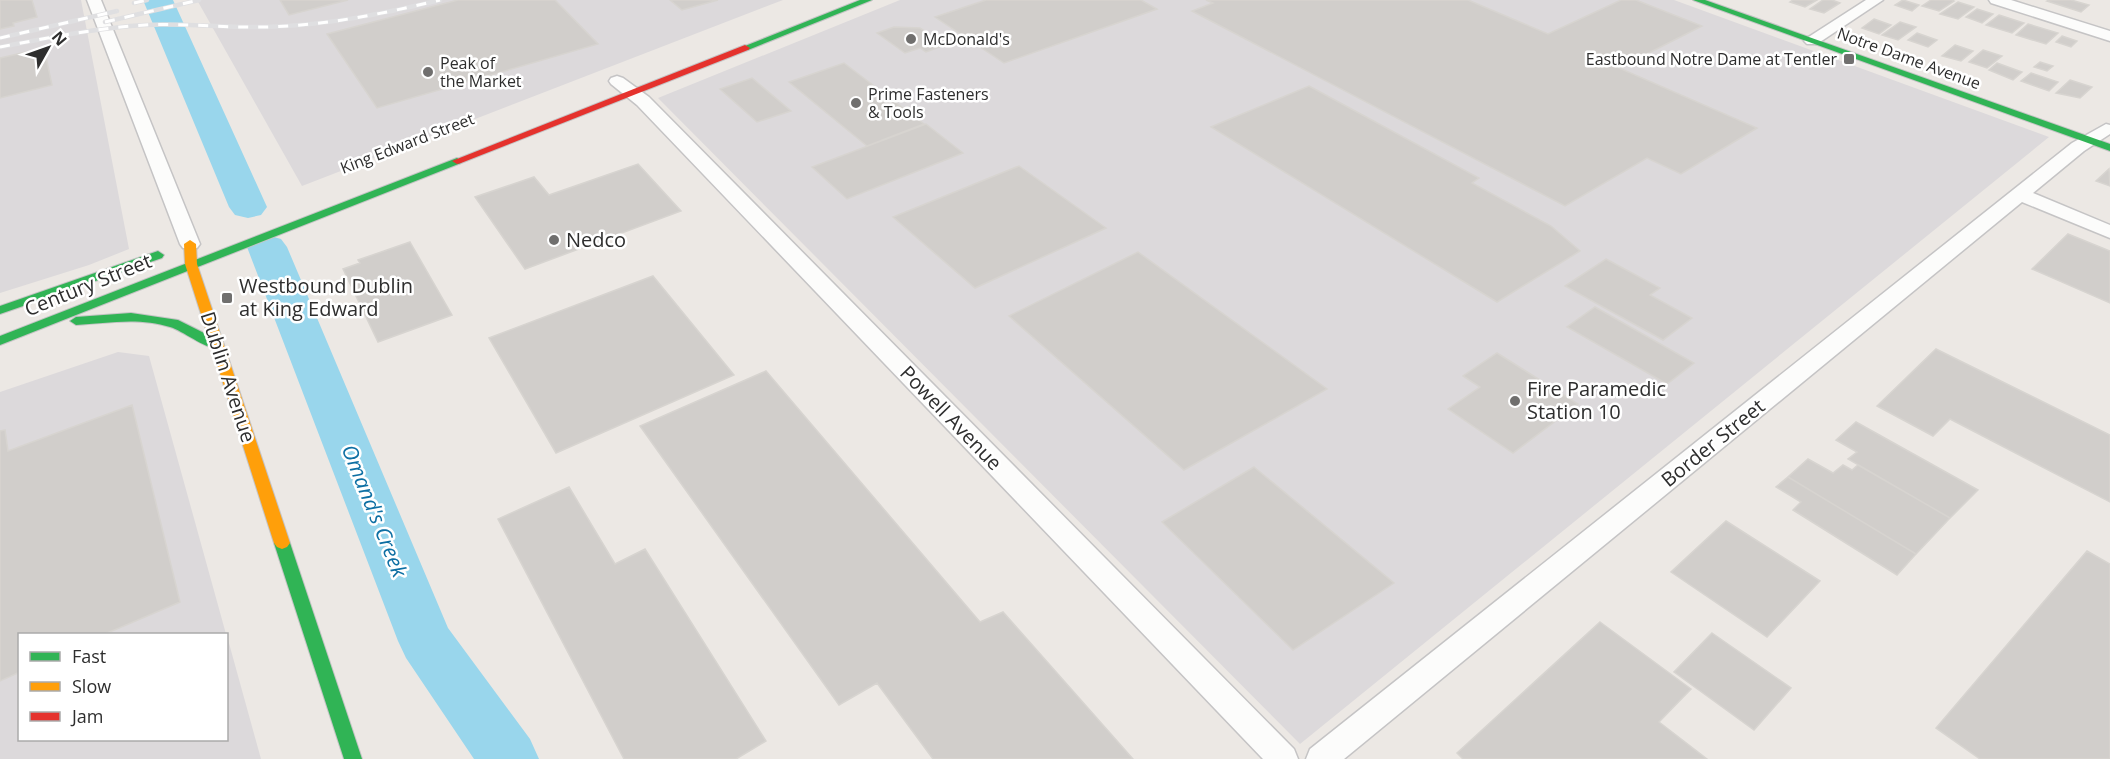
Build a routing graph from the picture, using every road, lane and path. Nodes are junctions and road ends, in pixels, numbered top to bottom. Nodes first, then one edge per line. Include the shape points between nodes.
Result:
1 (94, 0) edge
2 (868, 0) edge
3 (1697, 0) edge
4 (1737, 0) edge
5 (1876, 0) edge
6 (1996, 0) edge
7 (801, 9) dead end
8 (820, 19) junction
9 (1814, 31) junction
10 (2110, 36) edge
11 (1849, 39) dead end
12 (621, 84) junction
13 (2099, 134) edge
14 (430, 152) dead end
15 (445, 166) junction
16 (2020, 194) junction
17 (2110, 232) edge
18 (185, 245) junction
19 (191, 264) junction
20 (0, 310) edge
21 (41, 325) junction
22 (0, 341) edge
23 (217, 345) junction
24 (353, 759) edge
25 (1283, 759) edge
26 (1322, 759) edge

1 - 18 street, Dublin Avenue
2 - 8 main road, King Edward Street
3 - 9 main road, Notre Dame Avenue
4 - 9 main road, Notre Dame Avenue
5 - 9 street
6 - 10 street
7 - 8 main road
8 - 12 main road, King Edward Street
9 - 11 main road, Notre Dame Avenue
9 - 13 main road, Notre Dame Avenue
12 - 15 main road, King Edward Street
12 - 25 street, Powell Avenue
13 - 16 street, Border Street
14 - 15 main road
15 - 19 main road, King Edward Street
16 - 17 street
16 - 26 street, Border Street
18 - 19 main road, Dublin Avenue
18 - 20 main road
19 - 21 main road, Century Street
19 - 23 main road, Dublin Avenue
21 - 22 main road, Century Street
21 - 23 main road via 135,318 173,323
23 - 24 main road, Dublin Avenue

